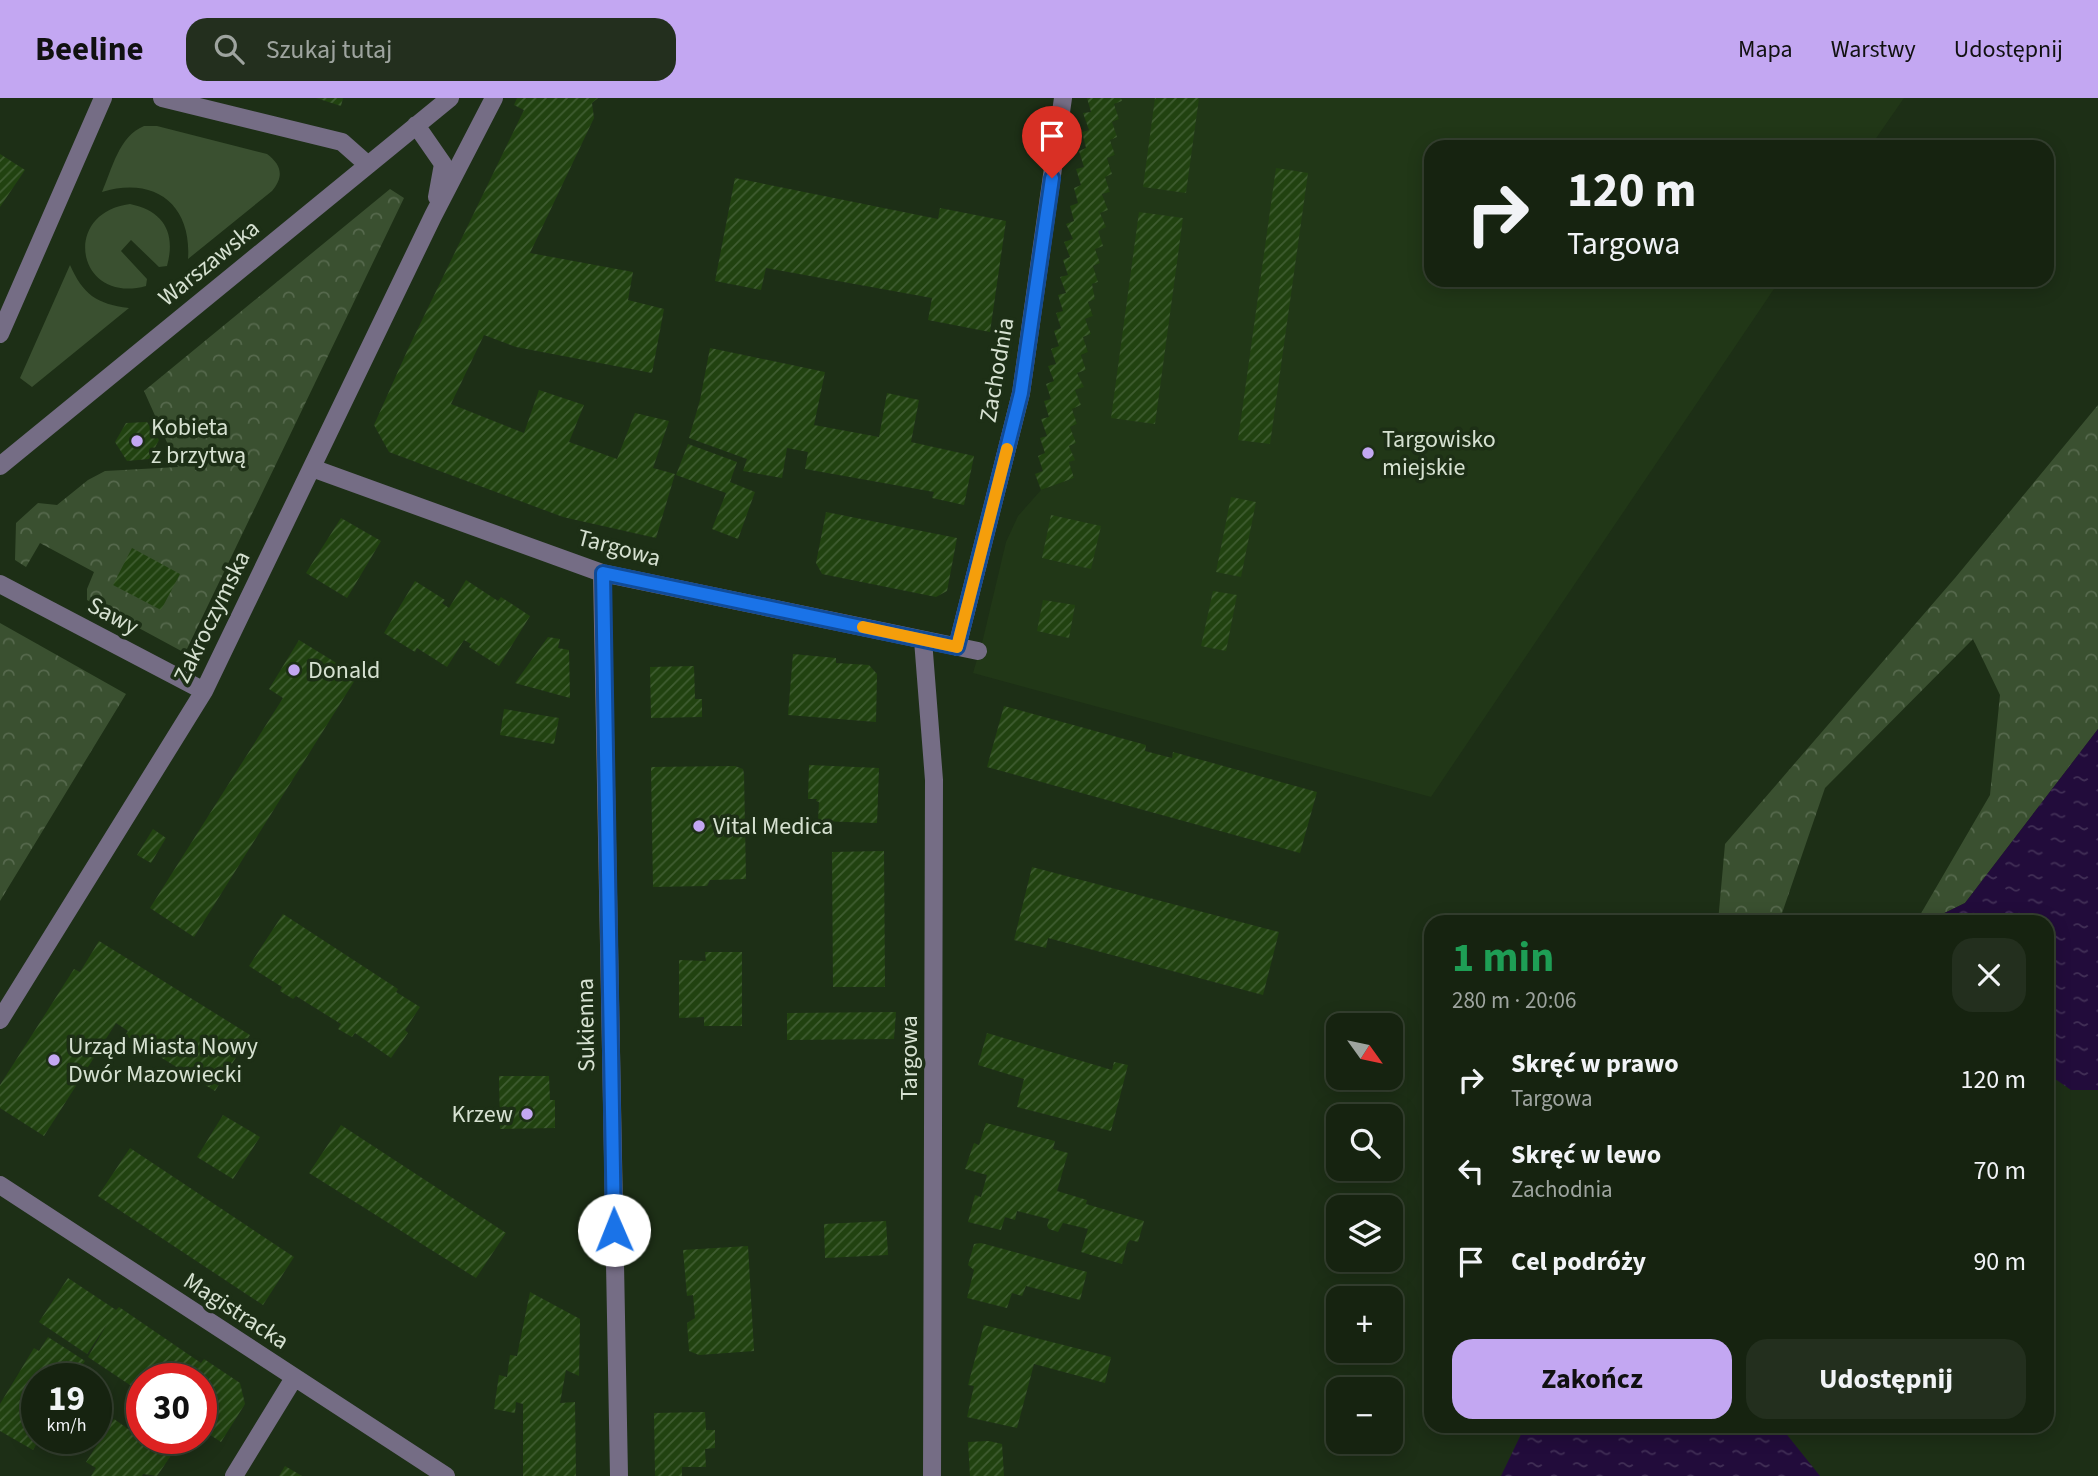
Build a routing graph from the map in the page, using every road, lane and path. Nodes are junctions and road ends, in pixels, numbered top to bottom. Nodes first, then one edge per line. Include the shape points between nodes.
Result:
1 (103, 98) edge
2 (162, 98) edge
3 (450, 98) edge
4 (494, 98) edge
5 (1063, 98) edge
6 (416, 125) junction
7 (368, 164) junction
8 (433, 216) junction
9 (0, 334) edge
10 (0, 466) edge
11 (312, 468) junction
12 (603, 573) junction
13 (0, 584) edge
14 (923, 640) junction
15 (957, 647) junction
16 (978, 651) dead end
17 (204, 691) junction
18 (0, 1020) edge
19 (0, 1185) edge
20 (293, 1378) junction
21 (234, 1476) edge
22 (446, 1476) edge
23 (619, 1476) edge
24 (932, 1476) edge

1 - 9 street
2 - 7 street via 342,142
3 - 6 street, Warszawska
4 - 8 street, Zakroczymska
5 - 15 street, Zachodnia via 1021,393
6 - 7 street, Warszawska
6 - 8 street, Zakroczymska via 443,164
7 - 10 street, Warszawska
8 - 11 street, Zakroczymska
11 - 12 street, Targowa
11 - 17 street, Zakroczymska
12 - 14 street, Targowa
12 - 23 street, Sukienna
13 - 17 street, Sawy
14 - 15 street, Targowa
14 - 24 street, Targowa via 934,780
15 - 16 street, Targowa
17 - 18 street, Zakroczymska
19 - 20 street, Magistracka
20 - 21 street
20 - 22 street, Magistracka

